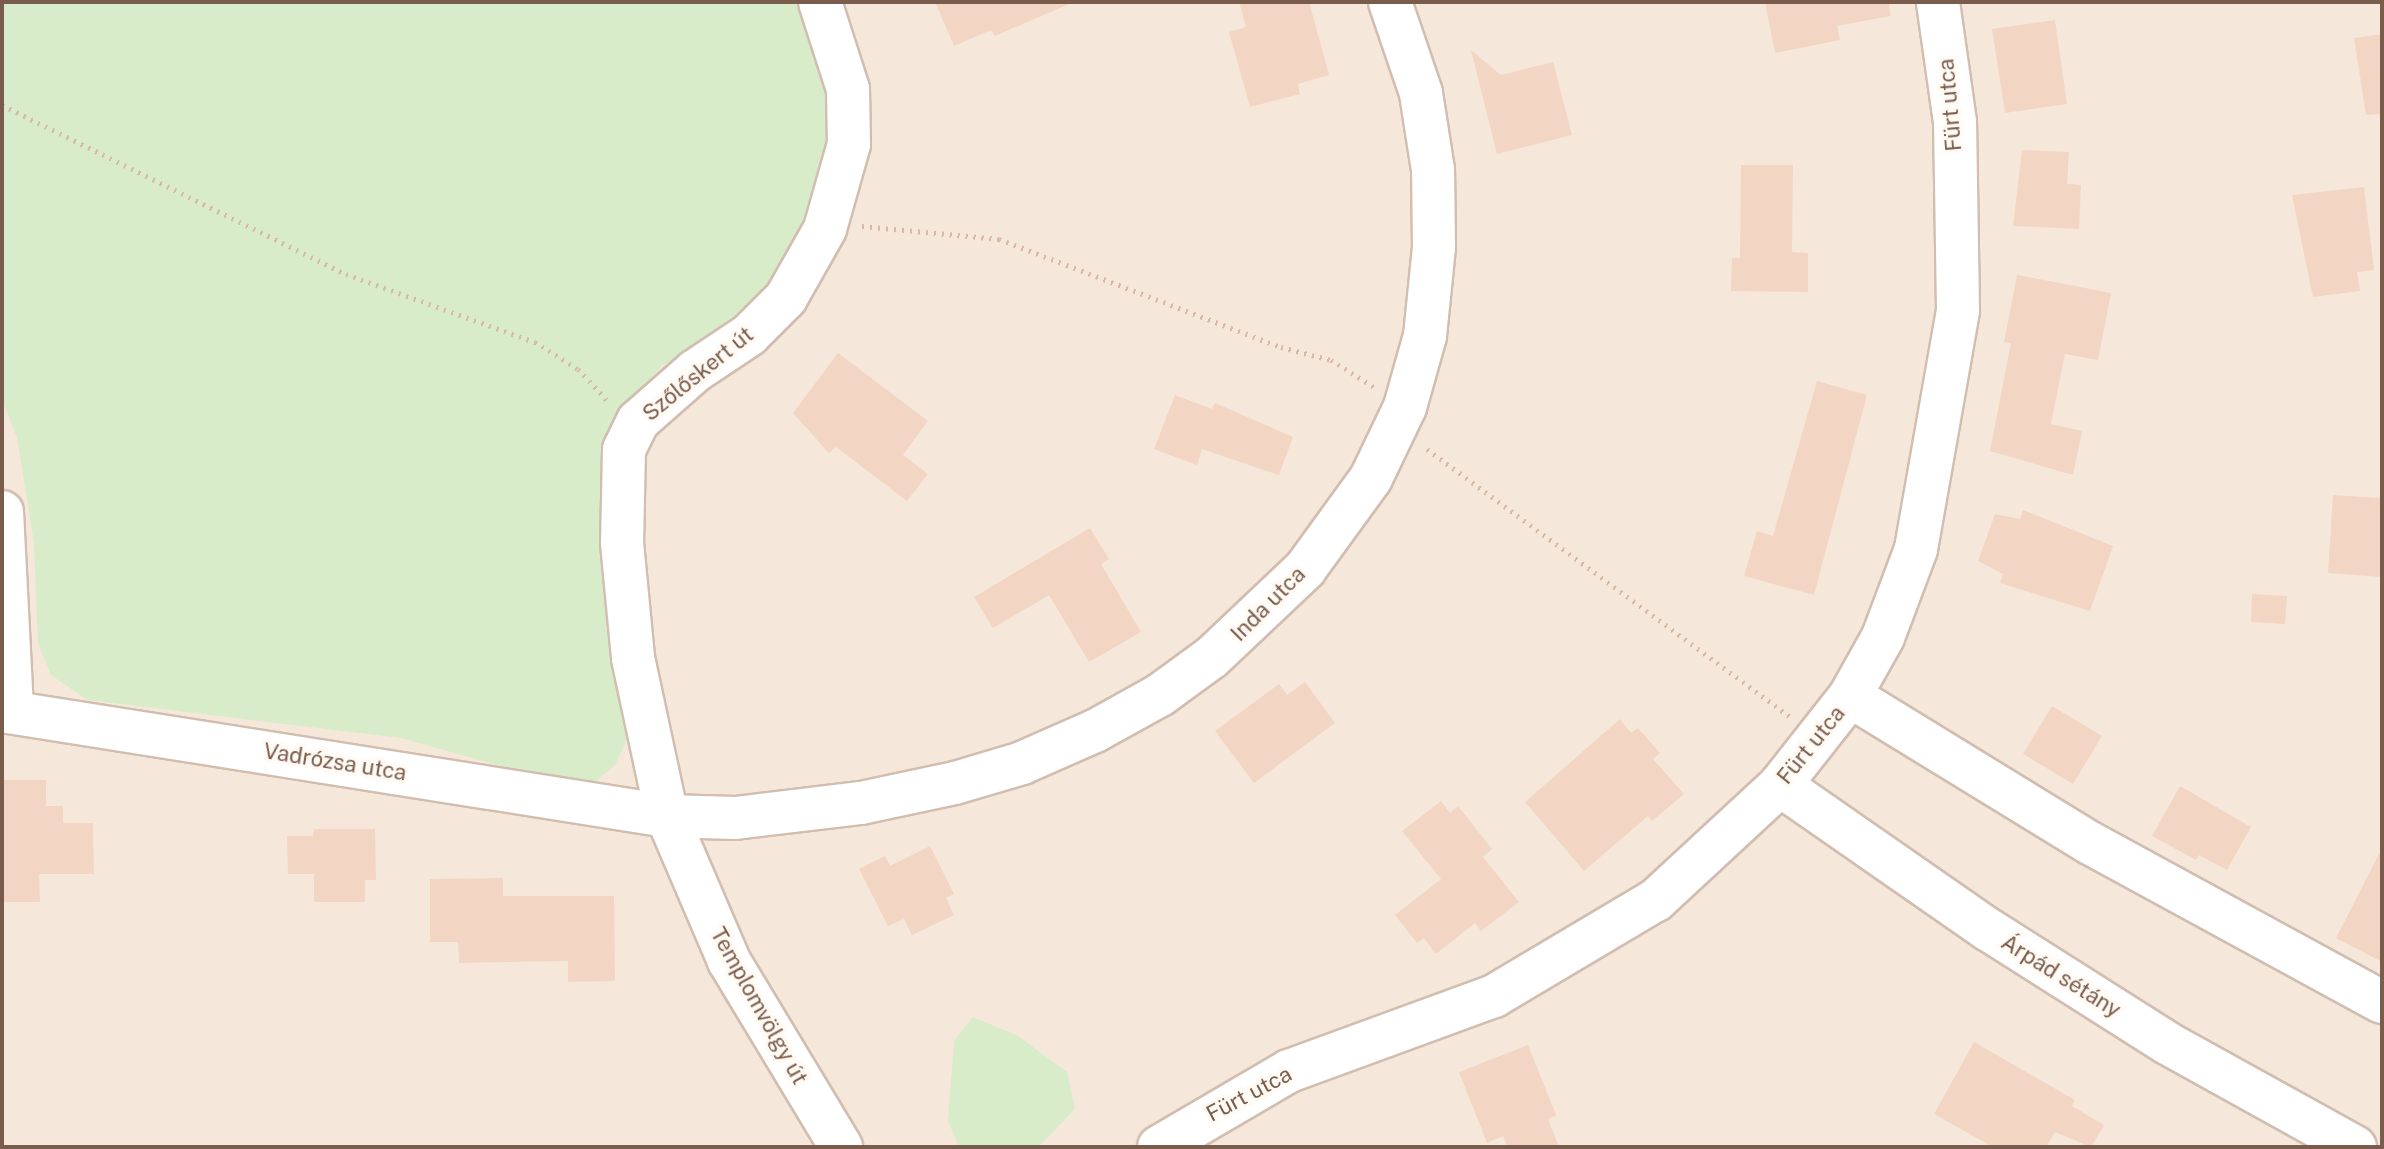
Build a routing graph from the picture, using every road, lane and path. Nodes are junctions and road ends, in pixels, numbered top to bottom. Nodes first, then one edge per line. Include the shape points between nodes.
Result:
1 (820, 2) edge
2 (1390, 2) edge
3 (1938, 2) edge
4 (2, 105) edge
5 (825, 229) junction
6 (1401, 417) junction
7 (624, 450) junction
8 (2, 512) edge
9 (1850, 696) junction
10 (7, 711) edge
11 (1819, 738) junction
12 (1780, 785) junction
13 (667, 816) junction
14 (2382, 1002) edge
15 (841, 1147) edge
16 (1159, 1147) edge
17 (2355, 1147) edge

1 - 5 street, Szőlőskert út via 848,89 849,144
2 - 6 street, Inda utca via 1421,93 1433,170 1434,247 1425,336
3 - 9 street, Fürt utca via 1955,122 1958,310 1916,549 1883,637
4 - 7 path via 346,274 535,342 604,393
5 - 6 path via 879,225 999,239 1281,347 1331,360
5 - 7 street, Szőlőskert út via 786,298 749,335 654,405 638,421
6 - 11 path
6 - 13 street, Inda utca via 1342,522 1259,617 1160,695 1095,731 1022,763 861,803 735,818
7 - 13 street, Szőlőskert út via 622,543 633,658
8 - 10 street
9 - 11 street, Fürt utca
9 - 14 street via 2090,843
10 - 13 street, Vadrózsa utca
11 - 12 street, Fürt utca
12 - 16 street, Fürt utca via 1656,900 1582,947 1494,996 1289,1071
12 - 17 street, Árpád sétány via 1976,921 2167,1043
13 - 15 street, Templomvölgy út via 729,961

